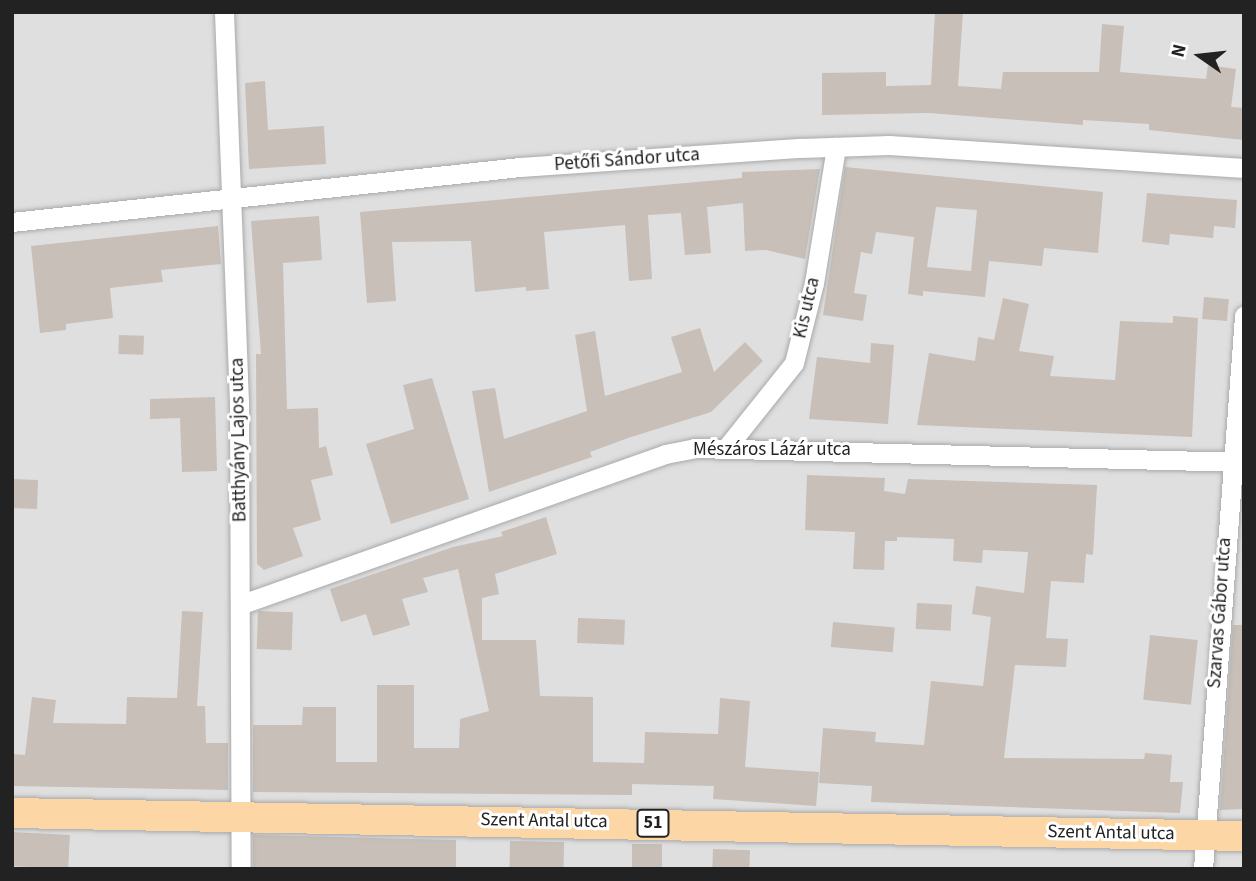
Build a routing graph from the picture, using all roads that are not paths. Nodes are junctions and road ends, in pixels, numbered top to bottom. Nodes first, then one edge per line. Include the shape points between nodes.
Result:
1 (224, 12) edge
2 (836, 147) junction
3 (1244, 169) edge
4 (233, 198) junction
5 (12, 222) edge
6 (1244, 316) edge
7 (727, 447) junction
8 (1237, 462) edge
9 (242, 604) junction
10 (12, 813) edge
11 (244, 815) junction
12 (1204, 835) junction
13 (1244, 836) edge
14 (241, 869) edge
15 (1203, 869) edge

1 - 4 street, Batthyány Lajos utca
2 - 3 street, Petőfi Sándor utca via 889,145
2 - 4 street, Petőfi Sándor utca via 520,167
2 - 7 street, Kis utca via 814,283 794,363
4 - 5 street, Petőfi Sándor utca
4 - 9 street, Batthyány Lajos utca
6 - 8 street, Szarvas Gábor utca
7 - 8 street, Mészáros Lázár utca
7 - 9 street, Mészáros Lázár utca via 665,454
8 - 12 street, Szarvas Gábor utca
9 - 11 street, Batthyány Lajos utca
10 - 11 main road, Szent Antal utca / 51
11 - 12 main road, Szent Antal utca / 51
11 - 14 street, Batthyány Lajos utca
12 - 13 main road, Szent Antal utca / 51
12 - 15 street, Szarvas Gábor utca

